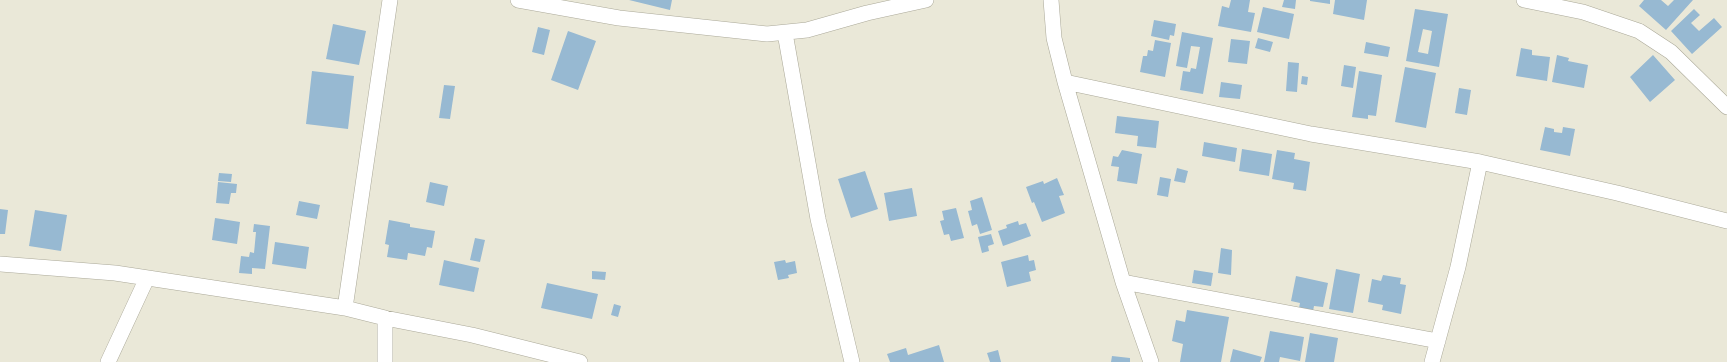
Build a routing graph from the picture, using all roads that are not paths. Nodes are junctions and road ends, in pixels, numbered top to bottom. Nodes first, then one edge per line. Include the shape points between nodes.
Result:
1 (390, 0) edge
2 (518, 0) edge
3 (926, 0) edge
4 (1051, 0) edge
5 (1524, 0) edge
6 (1584, 6) edge
7 (785, 32) junction
8 (1065, 82) junction
9 (1727, 107) edge
10 (1480, 162) junction
11 (1727, 221) edge
12 (0, 264) edge
13 (147, 278) junction
14 (1123, 282) junction
15 (345, 308) junction
16 (385, 318) junction
17 (1438, 341) junction
18 (108, 362) edge
19 (385, 362) edge
20 (580, 362) edge
21 (852, 362) edge
22 (1151, 362) edge
23 (1432, 362) edge

1 - 15 street
2 - 7 street via 619,18 767,34
3 - 7 street via 807,30
4 - 8 street via 1054,38
5 - 6 street
6 - 9 street via 1639,31 1671,52
7 - 21 street via 818,219
8 - 10 street via 1311,134
8 - 14 street
10 - 11 street
10 - 17 street via 1458,267
12 - 13 street via 79,269
13 - 15 street
13 - 18 street
14 - 17 street
14 - 22 street
15 - 16 street
16 - 19 street
16 - 20 street via 472,335
17 - 23 street

